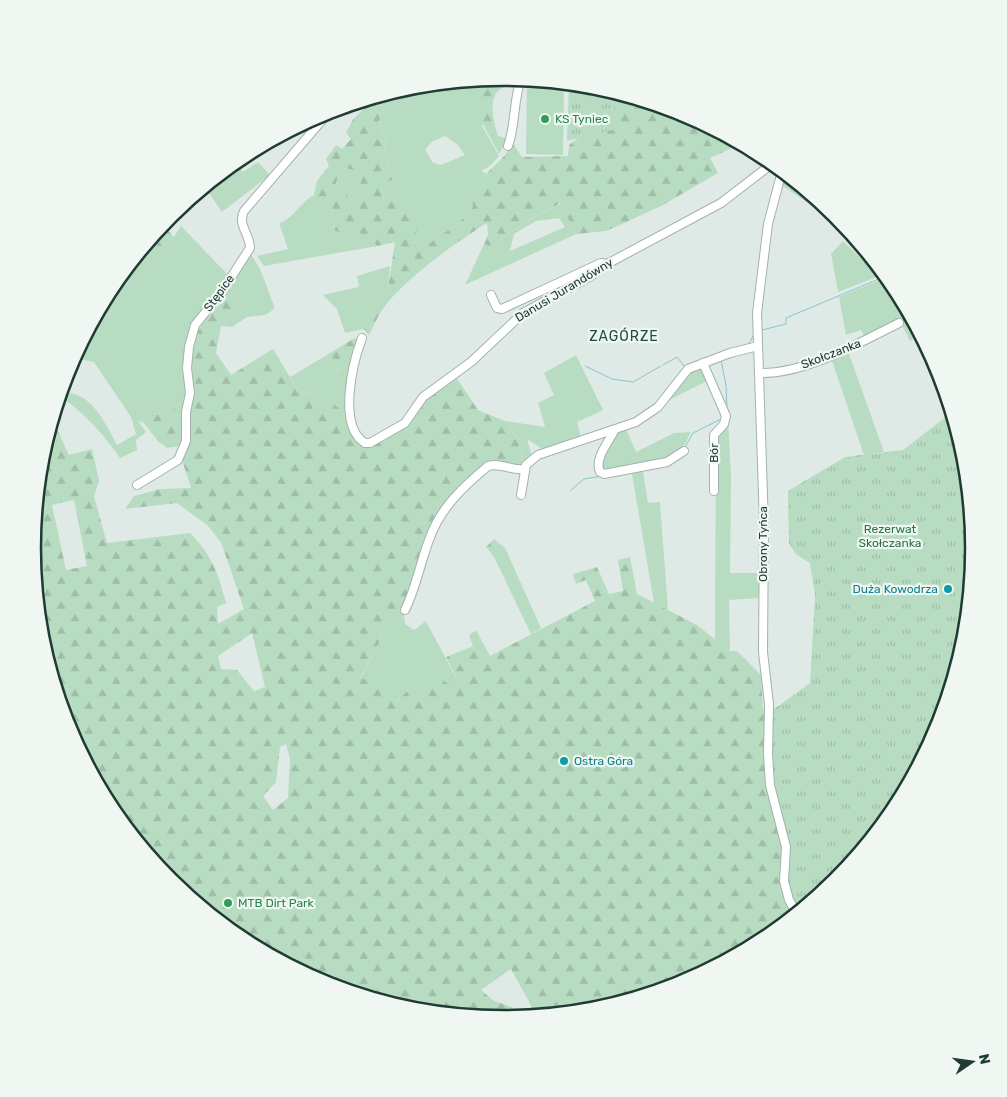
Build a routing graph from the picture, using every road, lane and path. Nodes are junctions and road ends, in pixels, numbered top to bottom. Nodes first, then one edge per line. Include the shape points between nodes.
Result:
1 (519, 86) edge
2 (320, 124) edge
3 (508, 146) dead end
4 (766, 168) edge
5 (780, 179) edge
6 (607, 264) junction
7 (491, 295) dead end
8 (899, 323) dead end
9 (362, 338) dead end
10 (758, 346) junction
11 (704, 363) junction
12 (760, 373) junction
13 (614, 432) junction
14 (684, 451) dead end
15 (524, 468) junction
16 (137, 485) dead end
17 (714, 492) dead end
18 (520, 495) dead end
19 (405, 610) dead end
20 (794, 908) edge

1 - 3 street
2 - 16 street, Stępice via 244,211 241,223 250,240 250,248 221,293 198,320 189,346 186,441 178,460
4 - 6 street, Danusi Jurandówny via 721,203
5 - 10 street, Obrony Tyńca via 758,294
6 - 7 street via 600,263 502,309 497,308
6 - 9 street, Danusi Jurandówny via 523,313 471,362 424,397 405,423 370,443 358,436 350,413 351,375
8 - 12 street, Skołczanka via 813,362 783,371
10 - 11 street
10 - 12 street, Obrony Tyńca
11 - 13 street via 688,370 649,415
11 - 17 street, Bór via 726,416 724,424 714,435
12 - 20 street, Obrony Tyńca via 763,652 769,704 768,754 771,789 786,847 784,881
13 - 14 street via 598,460 598,468 604,474 667,462
13 - 15 street via 546,452
15 - 18 street
15 - 19 street via 488,466 450,501 429,540 418,580

